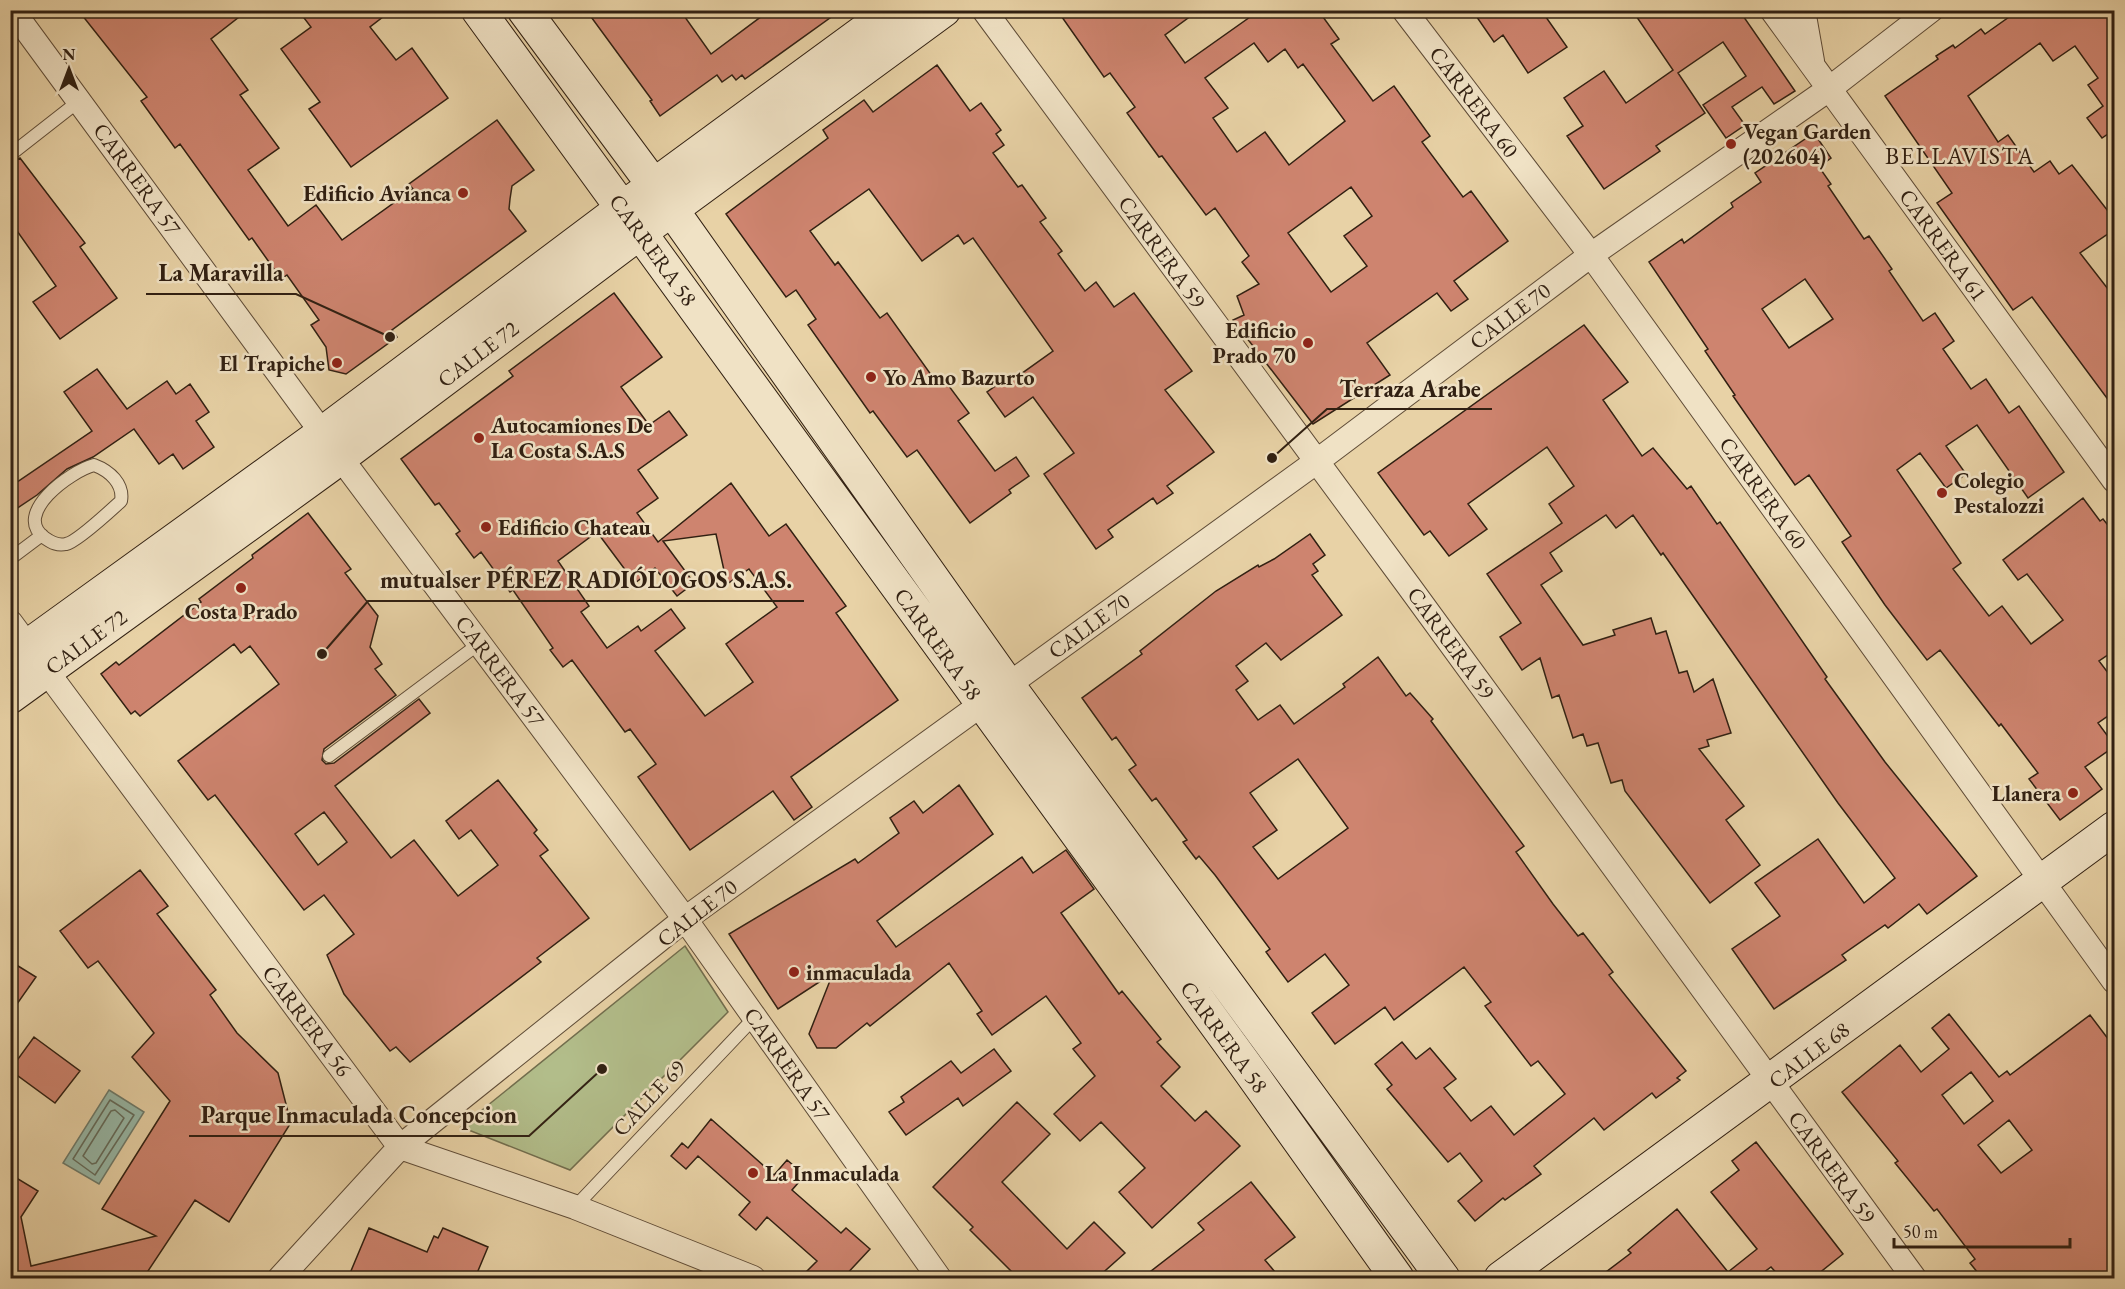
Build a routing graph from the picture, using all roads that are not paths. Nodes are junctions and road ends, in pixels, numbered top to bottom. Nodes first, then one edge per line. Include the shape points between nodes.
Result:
1 (12, 10) edge
2 (478, 10) edge
3 (524, 10) edge
4 (893, 10) edge
5 (944, 10) edge
6 (984, 10) edge
7 (1404, 10) edge
8 (1772, 10) edge
9 (1803, 10) edge
10 (1931, 10) edge
11 (1813, 66) junction
12 (1829, 89) junction
13 (79, 101) junction
14 (10, 155) edge
15 (663, 198) junction
16 (632, 220) junction
17 (1591, 255) junction
18 (331, 445) junction
19 (1316, 462) junction
20 (2115, 480) edge
21 (42, 536) junction
22 (10, 559) edge
23 (480, 643) junction
24 (24, 649) edge
25 (1008, 685) junction
26 (10, 697) edge
27 (981, 703) junction
28 (329, 756) dead end
29 (2115, 828) edge
30 (2043, 881) junction
31 (685, 919) junction
32 (2115, 981) edge
33 (754, 1018) junction
34 (1771, 1083) junction
35 (400, 1147) junction
36 (575, 1207) junction
37 (279, 1278) edge
38 (753, 1278) edge
39 (939, 1278) edge
40 (1397, 1278) edge
41 (1443, 1278) edge
42 (1501, 1278) edge
43 (1914, 1278) edge

1 - 13 street, CARRERA 57
2 - 16 street, CARRERA 58
3 - 15 street, CARRERA 58
4 - 15 street, CALLE 72
5 - 15 street, CALLE 72
6 - 19 street, CARRERA 59
7 - 17 street, CARRERA 60
8 - 11 street, CARRERA 61
9 - 11 street
10 - 12 street, CALLE 70
11 - 12 street, CARRERA 61
12 - 17 street, CALLE 70
12 - 20 street, CARRERA 61
13 - 14 lane
13 - 18 street, CARRERA 57
15 - 16 street, CALLE 72
15 - 25 street, CARRERA 58
16 - 18 street, CALLE 72
16 - 27 street, CARRERA 58
17 - 19 street, CALLE 70
17 - 30 street, CARRERA 60
18 - 23 street, CARRERA 57
18 - 24 street, CALLE 72
19 - 25 street, CALLE 70
19 - 34 street, CARRERA 59
21 - 21 lane via 34,524 41,501 81,468 94,465 106,469 122,492 121,501 68,544 56,545
21 - 22 lane
23 - 28 lane
23 - 31 street, CARRERA 57
24 - 26 street, CALLE 72
24 - 35 street, CARRERA 56
25 - 27 street, CALLE 70
25 - 41 street, CARRERA 58
27 - 31 street, CALLE 70
27 - 40 street, CARRERA 58
29 - 30 street, CALLE 68
30 - 32 street, CARRERA 60
30 - 34 street, CALLE 68
31 - 33 street, CARRERA 57
31 - 35 street, CALLE 70
33 - 36 lane, CALLE 69
33 - 39 street, CARRERA 57
34 - 42 street, CALLE 68
34 - 43 street, CARRERA 59
35 - 36 street
35 - 37 street, CALLE 70
36 - 38 street

